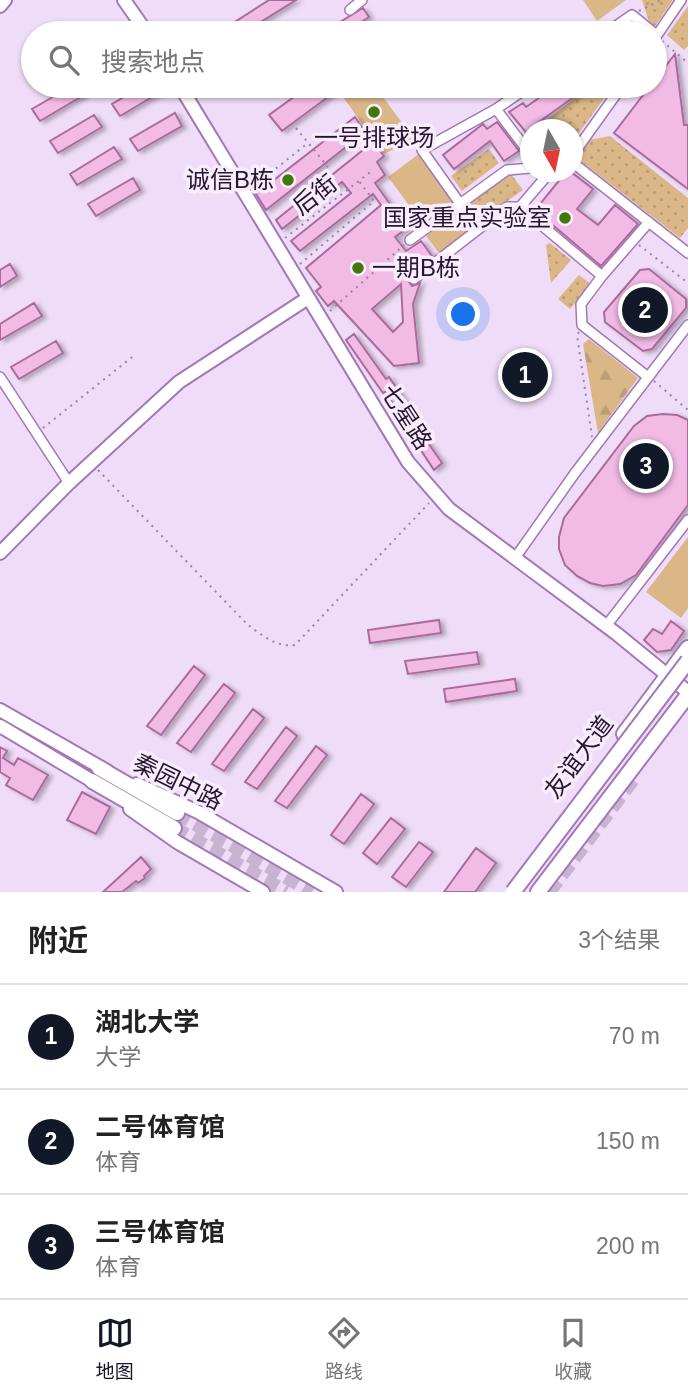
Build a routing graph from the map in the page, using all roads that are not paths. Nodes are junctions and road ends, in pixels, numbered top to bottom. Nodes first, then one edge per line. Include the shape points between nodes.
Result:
1 (5, 0) edge
2 (124, 0) edge
3 (362, 0) edge
4 (681, 0) edge
5 (0, 6) edge
6 (350, 10) dead end
7 (139, 21) edge
8 (623, 21) edge
9 (639, 21) edge
10 (665, 21) edge
11 (187, 98) edge
12 (512, 98) edge
13 (613, 98) edge
14 (496, 109) junction
15 (520, 141) edge
16 (583, 141) edge
17 (520, 169) edge
18 (583, 171) edge
19 (541, 182) edge
20 (460, 204) junction
21 (520, 207) junction
22 (649, 222) junction
23 (478, 229) junction
24 (410, 240) road end
25 (687, 249) edge
26 (602, 276) junction
27 (414, 279) dead end
28 (307, 298) junction
29 (688, 325) edge
30 (0, 377) edge
31 (648, 377) junction
32 (69, 483) junction
33 (688, 520) edge
34 (0, 553) edge
35 (515, 558) junction
36 (606, 626) junction
37 (688, 648) edge
38 (688, 661) edge
39 (668, 675) junction
40 (688, 675) edge
41 (688, 693) edge
42 (0, 710) edge
43 (0, 726) edge
44 (655, 739) junction
45 (96, 774) junction
46 (637, 774) tunnel mouth
47 (176, 820) tunnel mouth
48 (263, 892) edge
49 (336, 892) edge
50 (505, 892) edge
51 (513, 892) edge
52 (524, 892) edge
53 (538, 892) edge

1 - 5 street
2 - 7 street
3 - 6 street
4 - 10 street
8 - 9 street via 632,15
11 - 28 street, 七星路
12 - 14 street
13 - 16 street
14 - 15 street
14 - 20 street via 422,150
17 - 20 street via 507,170
18 - 22 street
19 - 21 street
20 - 23 street
20 - 24 street
21 - 23 street via 507,207
21 - 26 street
22 - 25 street
22 - 26 street
23 - 27 street
26 - 31 street via 581,304 582,326
28 - 32 street via 179,382
28 - 35 street, 七星路 via 408,462 449,509
29 - 31 street
30 - 32 street
31 - 35 street
32 - 34 street
33 - 36 street
35 - 36 street, 七星路
36 - 39 street, 七星路
37 - 39 main road, 友谊大道
38 - 51 main road, bridge
39 - 41 street, 七星路
39 - 50 main road, 友谊大道
40 - 52 main road
41 - 44 main road, 友谊大道
42 - 45 street, 秦园中路
43 - 45 street, 秦园中路
44 - 46 main road
44 - 53 main road, 友谊大道
45 - 47 main road
45 - 48 street, 秦园中路 via 177,842
45 - 49 street, 秦园中路 via 178,802

